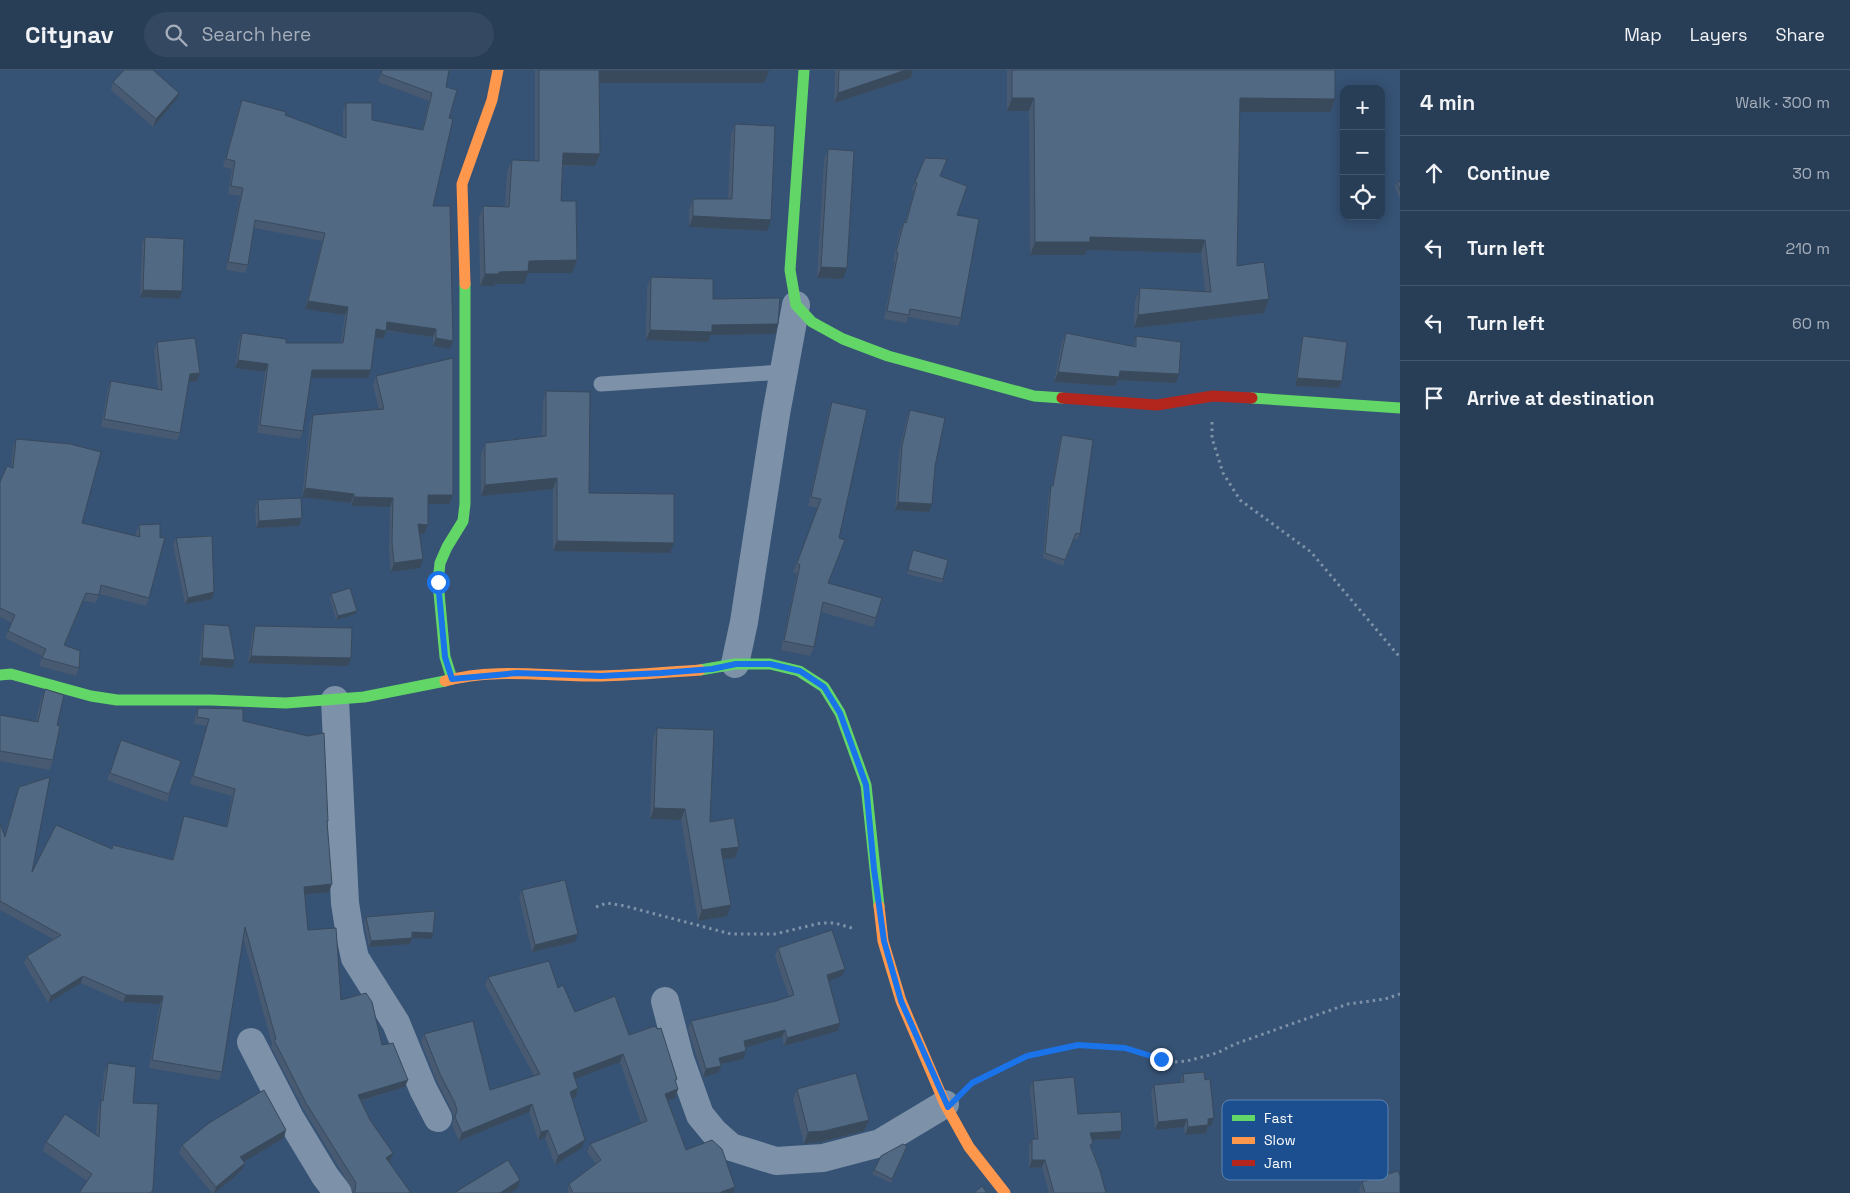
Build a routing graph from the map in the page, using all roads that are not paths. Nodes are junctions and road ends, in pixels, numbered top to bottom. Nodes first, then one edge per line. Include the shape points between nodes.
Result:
1 (498, 70) edge
2 (804, 70) edge
3 (796, 305) junction
4 (783, 372) junction
5 (601, 384) dead end
6 (1400, 408) edge
7 (736, 664) junction
8 (0, 675) edge
9 (452, 679) junction
10 (334, 700) junction
11 (665, 1001) dead end
12 (251, 1042) dead end
13 (947, 1105) junction
14 (438, 1118) dead end
15 (338, 1193) edge
16 (1005, 1193) edge

1 - 9 street via 462,184 466,334 464,521 440,563 438,582 445,657
2 - 3 street via 790,270
3 - 4 street
3 - 6 street via 812,322 842,339 888,356 1034,396 1156,405 1213,396
4 - 5 lane
4 - 7 street
7 - 9 street via 661,673 601,676 517,673
7 - 13 street via 770,664 800,671 824,687 840,713 866,785 884,941 901,1001
8 - 10 street via 11,674 90,696 117,700 286,703
9 - 10 street
10 - 14 street via 345,903 355,958 396,1023
11 - 13 street via 680,1059 700,1115 731,1147 776,1161 823,1158 880,1143
12 - 15 street via 290,1118 324,1176
13 - 16 street via 970,1147

